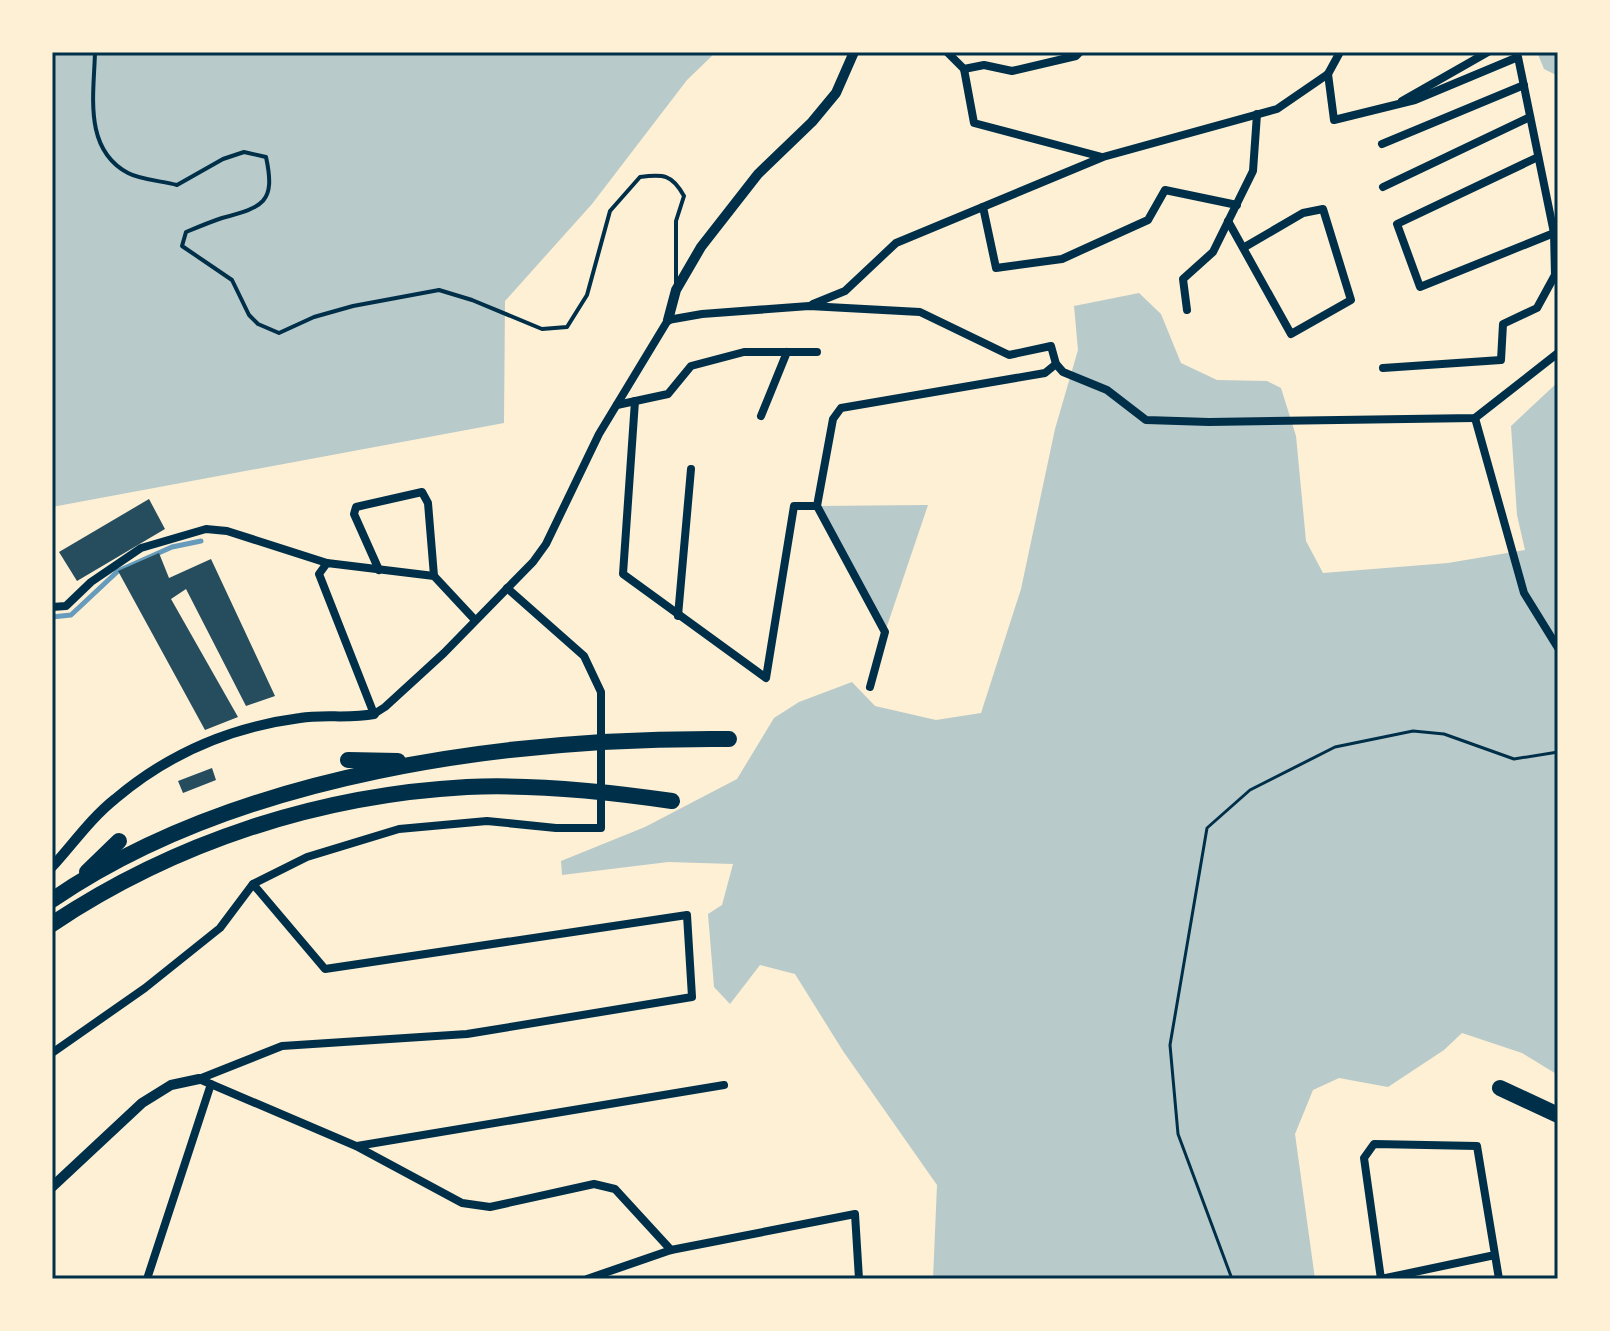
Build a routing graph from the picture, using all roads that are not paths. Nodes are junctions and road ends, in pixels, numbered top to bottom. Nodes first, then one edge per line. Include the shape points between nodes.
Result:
1 (95, 52) edge
2 (854, 52) edge
3 (947, 52) edge
4 (1080, 52) edge
5 (1340, 52) edge
6 (1488, 52) edge
7 (964, 69) junction
8 (1328, 74) junction
9 (1524, 85) junction
10 (1395, 105) junction
11 (1257, 114) junction
12 (1530, 117) junction
13 (1382, 144) dead end
14 (1103, 157) junction
15 (1538, 157) junction
16 (1383, 187) dead end
17 (1237, 205) junction
18 (983, 207) junction
19 (1228, 221) junction
20 (1554, 233) junction
21 (1243, 248) dead end
22 (676, 290) junction
23 (809, 306) junction
24 (1187, 310) dead end
25 (668, 320) junction
26 (787, 352) junction
27 (817, 352) dead end
28 (1558, 353) edge
29 (1056, 364) junction
30 (1383, 368) dead end
31 (635, 401) junction
32 (616, 405) junction
33 (761, 416) dead end
34 (1475, 418) junction
35 (691, 469) dead end
36 (817, 506) junction
37 (327, 563) junction
38 (379, 570) junction
39 (434, 576) junction
40 (507, 588) junction
41 (52, 607) edge
42 (678, 616) junction
43 (475, 620) junction
44 (1558, 648) edge
45 (870, 687) dead end
46 (374, 714) junction
47 (729, 739) dead end
48 (348, 760) dead end
49 (433, 761) junction
50 (672, 801) dead end
51 (119, 841) dead end
52 (52, 867) edge
53 (253, 884) junction
54 (68, 889) junction
55 (52, 900) edge
56 (52, 924) edge
57 (52, 1053) edge
58 (199, 1079) junction
59 (211, 1084) junction
60 (724, 1085) dead end
61 (1500, 1088) dead end
62 (1558, 1115) edge
63 (356, 1146) junction
64 (52, 1187) edge
65 (671, 1250) junction
66 (1495, 1255) junction
67 (147, 1279) edge
68 (587, 1279) edge
69 (859, 1279) edge
70 (1499, 1279) edge

1 - 22 lane via 92,120 102,149 128,173 177,185 244,152 266,157 268,194 255,209 186,232 182,246 232,280 249,315 279,333 353,306 439,290 542,329 567,327 587,295 610,211 640,177 661,174 677,182 684,196 676,221
2 - 22 street via 836,93 731,206
3 - 7 street
4 - 7 street via 1012,71 984,65
5 - 8 street
6 - 10 street
7 - 14 street via 974,123
8 - 10 street via 1334,120
8 - 11 street via 1277,109
9 - 10 street via 1518,57
9 - 12 street
9 - 13 street
11 - 14 street
11 - 17 street via 1253,171
12 - 15 street
12 - 16 street
14 - 18 street
15 - 20 street
15 - 20 street via 1397,224 1420,287
17 - 18 street via 1165,190 1148,220 1062,259 996,268
17 - 19 street
18 - 23 street via 896,243 845,291
19 - 21 street via 1291,334 1351,300 1323,209 1303,213
19 - 24 street via 1213,252 1183,279
20 - 30 street via 1555,275 1537,308 1503,324 1501,360
22 - 25 street
23 - 25 street
23 - 29 street via 920,312 1009,355 1051,346
25 - 32 street
26 - 27 street
26 - 31 street via 744,352 691,366 668,394
26 - 33 street
28 - 34 street
29 - 34 street via 1107,390 1146,420
29 - 36 street via 1045,373 841,408 833,419
31 - 32 street
31 - 42 street via 623,574
32 - 40 street via 546,544
34 - 44 street via 1524,593
35 - 42 street
36 - 42 street via 794,506 766,678
36 - 45 street via 885,632
37 - 38 street
37 - 41 street via 206,529 141,548 66,606
37 - 46 street via 319,574
38 - 39 street
38 - 39 street via 354,514 356,507 422,492 428,503
39 - 43 street
40 - 43 street
40 - 53 street via 584,656 601,692 601,828 487,821 399,829 307,857
43 - 46 street
46 - 52 street via 286,720 194,746 115,799
47 - 49 highway via 587,741
48 - 49 highway
49 - 54 highway via 242,809 166,839
50 - 56 highway via 518,787 453,788 328,805 179,855
51 - 54 highway
53 - 57 street via 220,928
53 - 58 street via 325,969 687,915 692,997 467,1034 282,1046
54 - 55 highway
58 - 59 street
58 - 64 street via 171,1085 142,1103
59 - 63 street
59 - 67 street
60 - 63 street
61 - 62 highway
63 - 65 street via 462,1203 490,1207 594,1184 615,1189
65 - 68 street
65 - 69 street via 855,1214
66 - 66 street via 1381,1279 1364,1158 1374,1144 1477,1146
66 - 70 street

